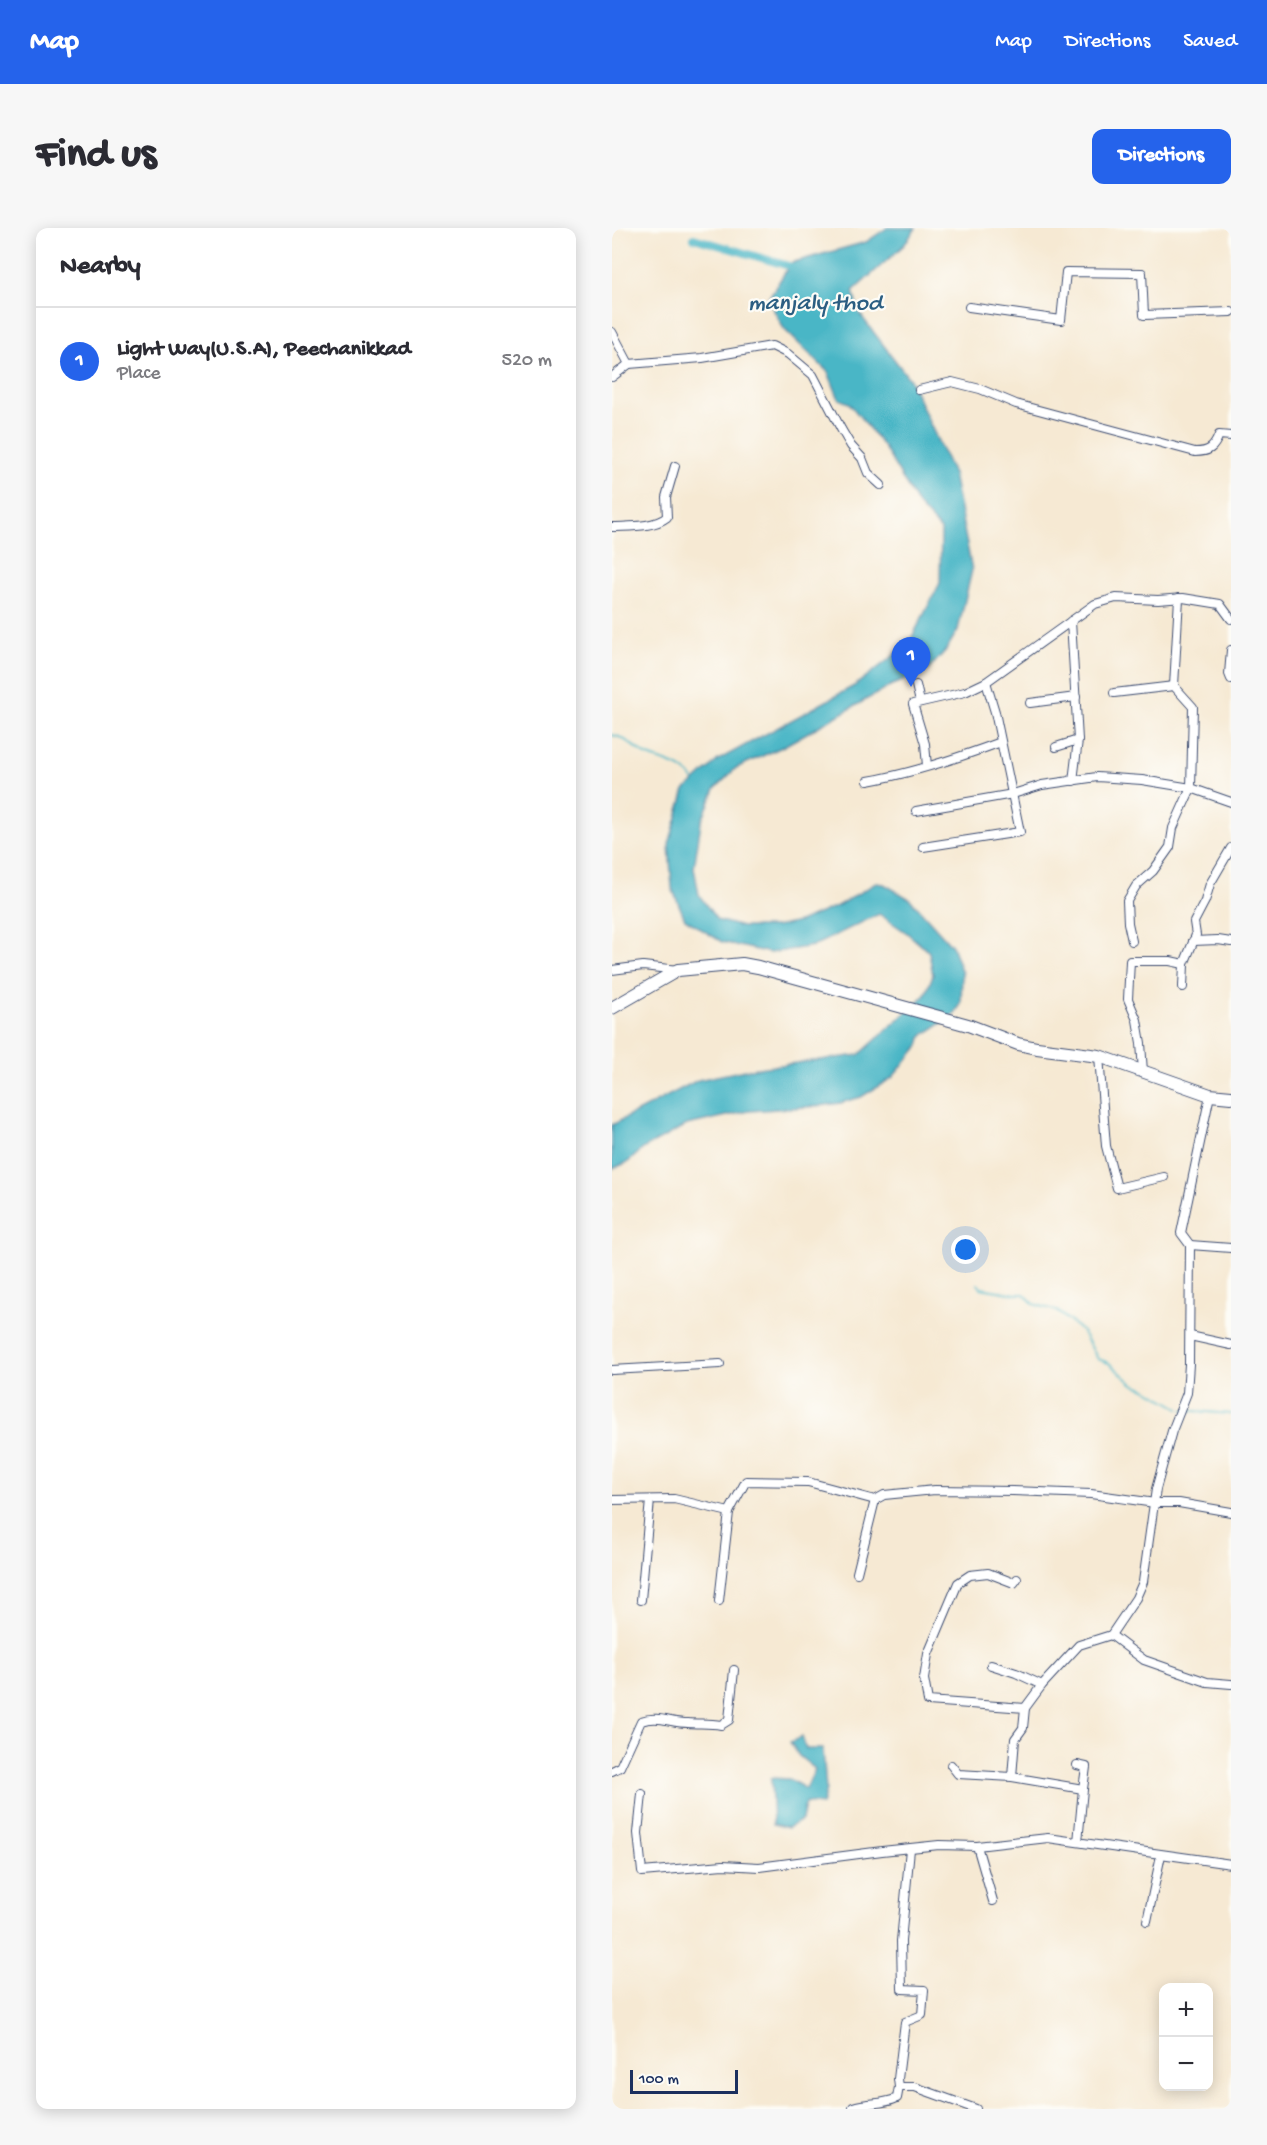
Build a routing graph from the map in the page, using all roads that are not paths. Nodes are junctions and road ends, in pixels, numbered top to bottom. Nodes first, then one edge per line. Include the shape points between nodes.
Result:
1 (969, 307) dead end
2 (1231, 312) edge
3 (612, 332) edge
4 (629, 364) junction
5 (612, 377) edge
6 (919, 390) dead end
7 (1231, 436) edge
8 (675, 466) dead end
9 (881, 485) dead end
10 (612, 527) edge
11 (1179, 598) junction
12 (1231, 619) edge
13 (1071, 621) junction
14 (1231, 650) edge
15 (1231, 679) edge
16 (986, 682) junction
17 (916, 685) dead end
18 (1174, 686) junction
19 (1114, 693) dead end
20 (1076, 697) junction
21 (920, 702) junction
22 (1030, 703) dead end
23 (1078, 740) junction
24 (1001, 742) junction
25 (1056, 747) dead end
26 (927, 766) junction
27 (868, 781) dead end
28 (1073, 781) junction
29 (1191, 788) junction
30 (1013, 794) junction
31 (1231, 802) edge
32 (916, 811) dead end
33 (922, 847) dead end
34 (1231, 848) edge
35 (1132, 940) dead end
36 (1193, 941) junction
37 (1231, 942) edge
38 (1184, 964) junction
39 (612, 970) edge
40 (678, 970) junction
41 (1183, 987) dead end
42 (612, 1008) edge
43 (1098, 1056) junction
44 (1143, 1072) junction
45 (1210, 1095) junction
46 (1231, 1097) edge
47 (1164, 1177) dead end
48 (1190, 1245) junction
49 (1231, 1248) edge
50 (1190, 1336) junction
51 (1231, 1345) edge
52 (720, 1364) dead end
53 (612, 1370) edge
54 (612, 1500) edge
55 (650, 1500) junction
56 (875, 1500) junction
57 (1155, 1503) junction
58 (729, 1512) junction
59 (1231, 1512) edge
60 (857, 1573) dead end
61 (1017, 1579) dead end
62 (642, 1600) dead end
63 (719, 1601) dead end
64 (1111, 1635) junction
65 (991, 1665) dead end
66 (734, 1670) dead end
67 (1231, 1684) edge
68 (1042, 1685) junction
69 (1025, 1708) junction
70 (951, 1765) dead end
71 (1077, 1765) dead end
72 (612, 1771) edge
73 (1012, 1777) junction
74 (1083, 1789) junction
75 (642, 1794) dead end
76 (1078, 1842) junction
77 (977, 1846) junction
78 (910, 1849) junction
79 (1161, 1855) junction
80 (1231, 1864) edge
81 (993, 1901) dead end
82 (1147, 1920) dead end
83 (899, 2087) junction
84 (854, 2109) edge
85 (976, 2109) edge

1 - 2 street via 1061,320 1066,272 1142,273 1144,315
3 - 4 street
4 - 5 street
4 - 9 street via 702,358 772,346 813,375 868,473
6 - 7 street via 952,382 1016,404 1195,452 1214,447 1219,435
8 - 10 street via 666,497 667,517 636,526
11 - 12 street via 1220,604
11 - 13 street via 1116,598 1095,604
11 - 18 street
13 - 16 street
13 - 20 street
14 - 15 street
16 - 21 street via 965,692
16 - 24 street
17 - 21 street
18 - 19 street
18 - 29 street via 1193,707
20 - 22 street
20 - 23 street
21 - 26 street via 913,704
23 - 25 street
23 - 28 street
24 - 26 street
24 - 30 street
26 - 27 street
28 - 29 street via 1097,777
28 - 30 street
29 - 31 street
29 - 35 street via 1173,828 1170,847 1127,901
30 - 32 street
30 - 33 street via 1019,833
34 - 36 street via 1194,921
36 - 37 street
36 - 38 street
38 - 41 street
38 - 44 street via 1130,961 1128,999 1137,1020
39 - 40 street via 643,966
40 - 42 main road
40 - 43 main road via 742,964 758,967 1037,1048
43 - 44 main road
43 - 47 street via 1106,1146 1117,1188
44 - 45 main road
45 - 46 main road
45 - 48 street via 1181,1233
48 - 49 street
48 - 50 street
50 - 51 street
50 - 57 street via 1187,1393 1172,1431
52 - 53 street
54 - 55 street
55 - 58 street via 674,1499
55 - 62 street
56 - 57 street via 884,1495 957,1490 1091,1494
56 - 58 street via 808,1482 746,1481
56 - 60 street
57 - 59 street
57 - 64 street via 1143,1582
58 - 63 street
61 - 69 street via 1014,1583 988,1574 970,1575 958,1582 928,1654 924,1679 928,1701
64 - 67 street via 1144,1660 1207,1682
64 - 68 street via 1079,1645
65 - 68 street
66 - 72 street via 729,1720 721,1725 651,1718 641,1721 620,1767
68 - 69 street
69 - 73 street via 1023,1728 1016,1739
70 - 73 street via 958,1774
71 - 74 street via 1086,1767
73 - 74 street
74 - 76 street
75 - 78 street via 638,1833 642,1872 723,1865 759,1867
76 - 77 street via 1048,1838
76 - 79 street
77 - 78 street
77 - 81 street
78 - 83 street via 901,1941 902,1989 924,1990 922,2015 905,2022
79 - 80 street
79 - 82 street
83 - 84 street via 897,2098 887,2103 863,2104
83 - 85 street via 915,2087

